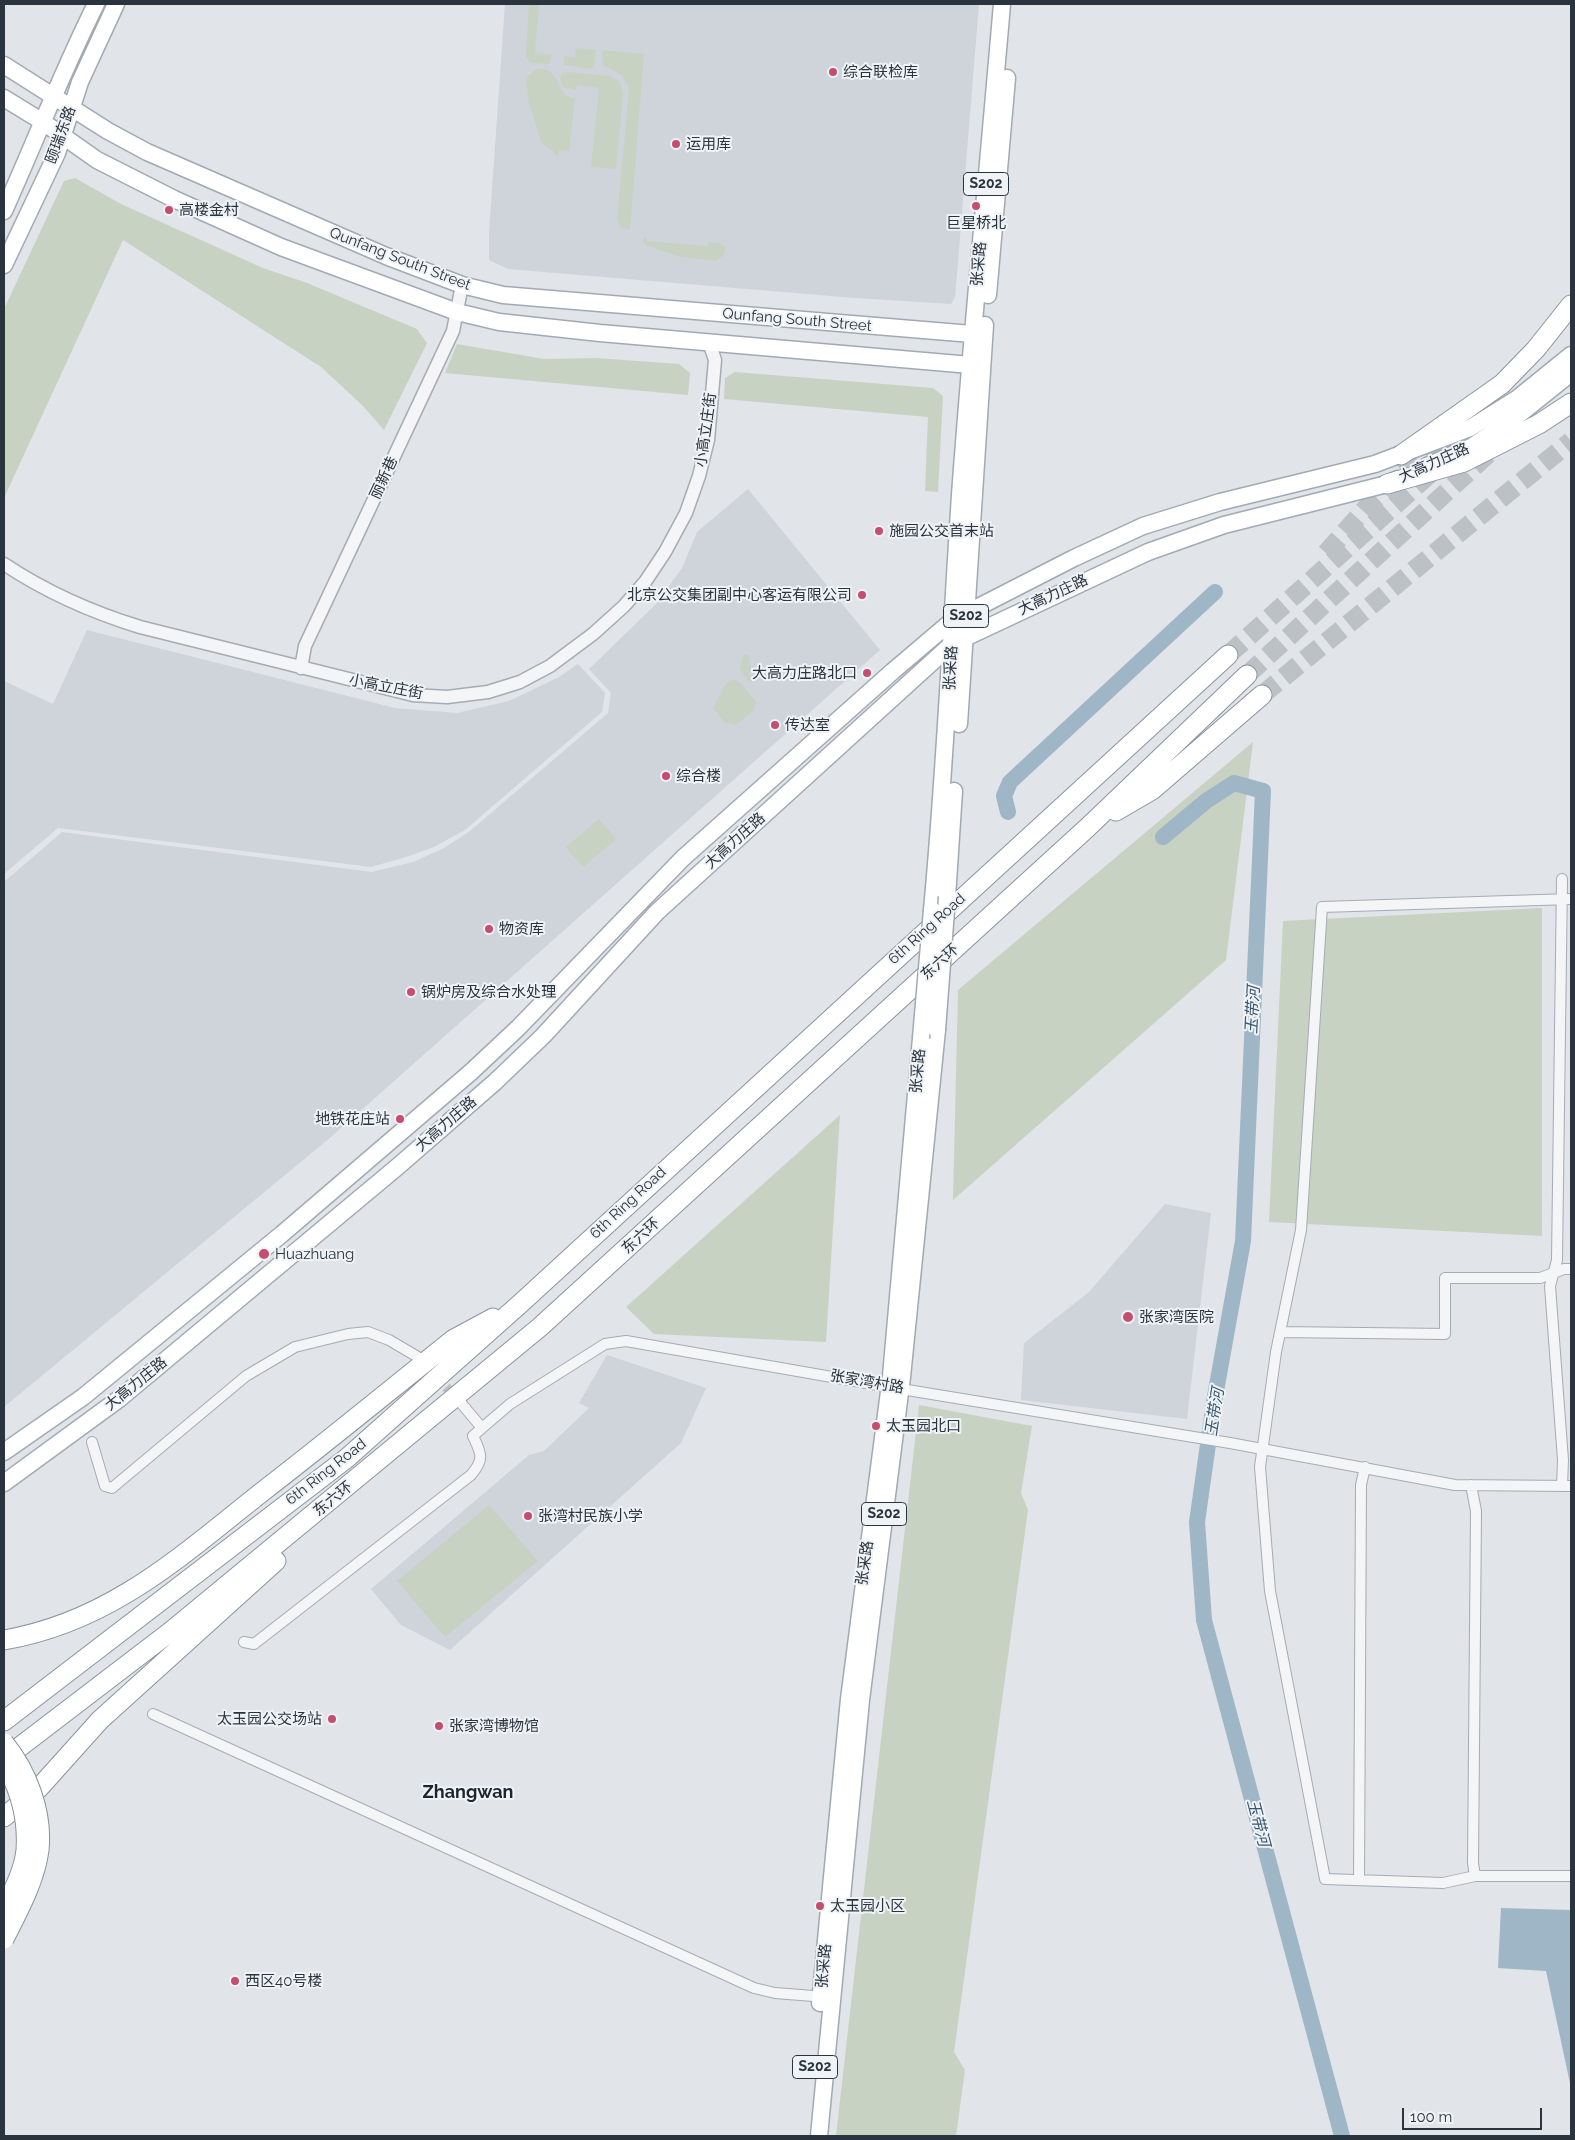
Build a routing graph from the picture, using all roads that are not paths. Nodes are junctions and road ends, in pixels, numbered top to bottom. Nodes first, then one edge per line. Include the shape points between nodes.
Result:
1 (96, 4) edge
2 (116, 4) edge
3 (1002, 4) edge
4 (1013, 4) edge
5 (4, 64) edge
6 (53, 95) junction
7 (4, 98) edge
8 (72, 108) junction
9 (43, 122) junction
10 (62, 136) junction
11 (4, 210) edge
12 (4, 265) edge
13 (462, 285) junction
14 (1571, 305) edge
15 (456, 312) junction
16 (979, 334) junction
17 (710, 342) junction
18 (1571, 355) edge
19 (976, 366) junction
20 (1571, 373) edge
21 (1571, 403) edge
22 (1401, 455) junction
23 (1387, 484) junction
24 (4, 564) edge
25 (960, 616) junction
26 (958, 641) junction
27 (1228, 655) tunnel mouth
28 (301, 668) junction
29 (892, 671) junction
30 (1247, 676) tunnel mouth
31 (908, 685) junction
32 (1262, 695) tunnel mouth
33 (1087, 828) junction
34 (1562, 879) dead end
35 (1566, 899) edge
36 (1571, 1269) edge
37 (1554, 1273) junction
38 (521, 1303) junction
39 (1280, 1332) junction
40 (418, 1357) dead end
41 (895, 1388) junction
42 (461, 1403) tunnel mouth
43 (439, 1413) junction
44 (482, 1428) junction
45 (92, 1442) dead end
46 (1262, 1448) junction
47 (4, 1452) edge
48 (1365, 1467) junction
49 (4, 1483) edge
50 (1471, 1485) junction
51 (1567, 1486) edge
52 (4, 1640) edge
53 (244, 1642) dead end
54 (153, 1714) dead end
55 (4, 1722) edge
56 (4, 1743) edge
57 (4, 1760) edge
58 (4, 1764) edge
59 (4, 1817) edge
60 (1475, 1876) junction
61 (1571, 1876) edge
62 (1359, 1880) junction
63 (4, 1909) edge
64 (4, 1938) edge
65 (827, 1998) junction
66 (808, 2136) edge
67 (820, 2136) edge

1 - 6 main road, 颐瑞东路
2 - 8 main road, 颐瑞东路 via 80,82
3 - 16 main road, 张采路 / S202
4 - 16 main road, 张采路 / S202
5 - 6 main road, Qunfang South Street
6 - 8 main road, Qunfang South Street
6 - 9 main road, 颐瑞东路
7 - 9 main road, Qunfang South Street
8 - 10 main road, 颐瑞东路
8 - 13 main road, Qunfang South Street via 156,156 386,256
9 - 10 main road, Qunfang South Street
9 - 11 main road, 颐瑞东路
10 - 12 main road, 颐瑞东路
10 - 15 main road, Qunfang South Street via 97,160 236,227
13 - 15 street, 丽新巷
13 - 16 main road, Qunfang South Street via 503,295
14 - 22 highway via 1536,349 1502,384
15 - 17 main road, Qunfang South Street via 499,322
15 - 28 street, 丽新巷 via 450,337 305,646
16 - 19 main road, 张采路 / S202
17 - 19 main road, Qunfang South Street
17 - 28 street, 小高立庄街 via 716,360 708,440 686,513 645,582 593,634 550,666 520,682 488,692 455,696 413,695
18 - 22 main road, 大高力庄路 via 1518,398 1470,428
19 - 25 main road, 张采路 / S202
20 - 23 main road, 大高力庄路 via 1473,446
21 - 23 highway via 1539,424 1464,462
22 - 25 main road, 大高力庄路 via 1220,502 1143,526
23 - 26 main road, 大高力庄路 via 1224,525 1148,552
24 - 28 street, 小高立庄街 via 49,592 98,614
25 - 26 main road, 张采路 / S202
25 - 29 main road, 大高力庄路
26 - 31 main road, 大高力庄路
26 - 41 main road, 张采路 / S202, bridge via 921,1038
26 - 41 main road, 张采路 / S202, bridge via 947,897 937,1030
27 - 38 highway, 6th Ring Road
29 - 31 main road via 905,670 909,674
29 - 47 main road, 大高力庄路 via 683,858 471,1072 282,1234 84,1397
30 - 33 highway, 东六环
31 - 49 main road, 大高力庄路 via 657,912 543,1036 495,1082 119,1398
32 - 33 highway via 1152,790
33 - 43 highway, 东六环 via 540,1328
34 - 35 street
35 - 37 street via 1557,1260
35 - 39 street via 1322,907 1301,1230
36 - 37 street
37 - 39 street via 1540,1278 1444,1278 1445,1334
37 - 51 street via 1550,1286
38 - 52 highway via 454,1339 168,1568 106,1607 35,1635
38 - 55 highway, 6th Ring Road via 347,1458
39 - 46 street
40 - 45 street via 368,1332 295,1347 246,1376 112,1488 105,1486
41 - 44 street, 张家湾村路 via 626,1341 605,1344 510,1404
41 - 46 street, 张家湾村路
41 - 65 main road, 张采路 / S202 via 849,1699
42 - 44 street
43 - 57 highway, 东六环 via 170,1632
43 - 59 highway via 106,1714 39,1788
44 - 53 street via 473,1436 481,1452 480,1465 471,1475 254,1644
46 - 48 street, 张家湾村路
46 - 62 street via 1260,1467 1270,1591 1325,1879
48 - 50 street, 张家湾村路 via 1455,1485
48 - 62 street via 1361,1485
50 - 51 street, 张家湾村路
50 - 60 street via 1476,1511
54 - 65 street via 754,1988
56 - 64 highway, bridge via 15,1756 32,1793 39,1849 31,1882
58 - 63 highway, bridge via 21,1800 26,1851
60 - 61 street
60 - 62 street via 1444,1883
65 - 66 main road, 张采路 / S202
65 - 67 main road, 张采路 / S202

